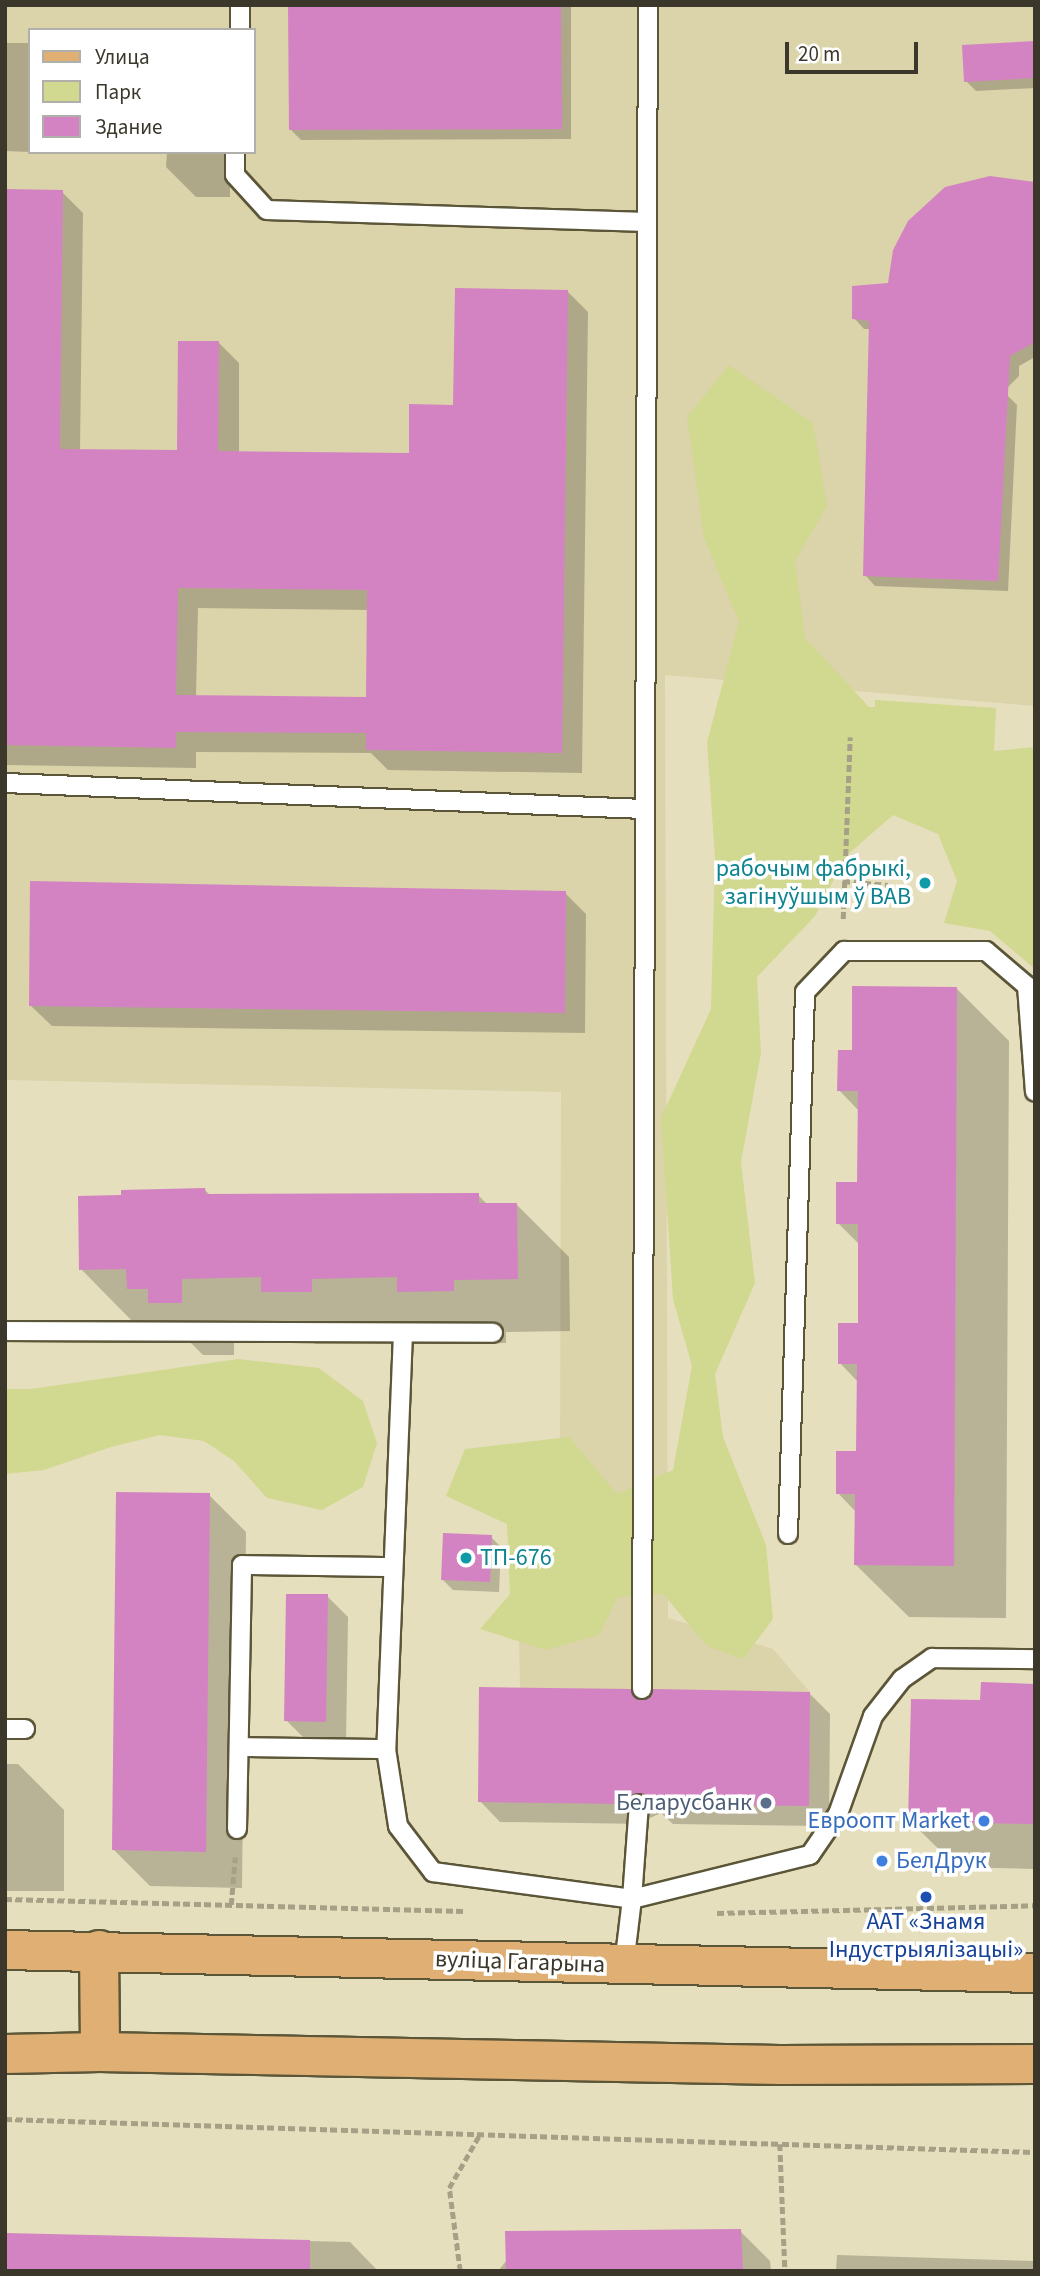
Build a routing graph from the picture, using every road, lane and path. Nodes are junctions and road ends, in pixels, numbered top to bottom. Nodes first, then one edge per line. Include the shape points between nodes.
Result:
1 (240, 5) edge
2 (648, 5) edge
3 (240, 28) edge
4 (235, 154) edge
5 (646, 222) junction
6 (850, 737) dead end
7 (5, 783) edge
8 (644, 809) junction
9 (843, 881) junction
10 (888, 885) dead end
11 (844, 951) junction
12 (1035, 1092) edge
13 (5, 1331) edge
14 (403, 1333) junction
15 (493, 1333) dead end
16 (788, 1534) dead end
17 (393, 1567) junction
18 (1035, 1659) edge
19 (642, 1689) dead end
20 (5, 1729) edge
21 (25, 1729) dead end
22 (239, 1747) junction
23 (386, 1749) junction
24 (639, 1804) dead end
25 (237, 1829) joint
26 (632, 1899) junction
27 (230, 1905) dead end
28 (5, 1950) edge
29 (99, 1950) junction
30 (624, 1965) junction
31 (1035, 1973) edge
32 (100, 2052) junction
33 (5, 2054) edge
34 (1035, 2064) edge
35 (5, 2119) edge
36 (480, 2134) junction
37 (780, 2144) junction
38 (1035, 2152) edge
39 (460, 2271) edge
40 (785, 2271) edge

1 - 3 lane
2 - 5 lane
4 - 5 lane via 235,175 267,210
5 - 8 lane
6 - 9 path
7 - 8 lane
8 - 19 lane
9 - 10 path
9 - 11 path
11 - 12 lane via 986,951 1027,986
11 - 16 lane via 805,992
13 - 14 lane
14 - 15 lane
14 - 17 lane
17 - 22 lane via 242,1565
17 - 23 lane
18 - 26 lane via 932,1658 902,1679 873,1716 838,1814 810,1855
20 - 21 lane
22 - 23 lane
22 - 25 lane
23 - 26 lane via 398,1826 433,1872
24 - 26 lane
25 - 27 path
26 - 30 lane
28 - 29 main road, вуліца Гагарына
29 - 30 main road, вуліца Гагарына
29 - 32 main road
30 - 31 main road, вуліца Гагарына
32 - 33 main road
32 - 34 main road via 780,2065
35 - 36 path
36 - 37 path
36 - 39 path via 449,2188
37 - 38 path
37 - 40 path

